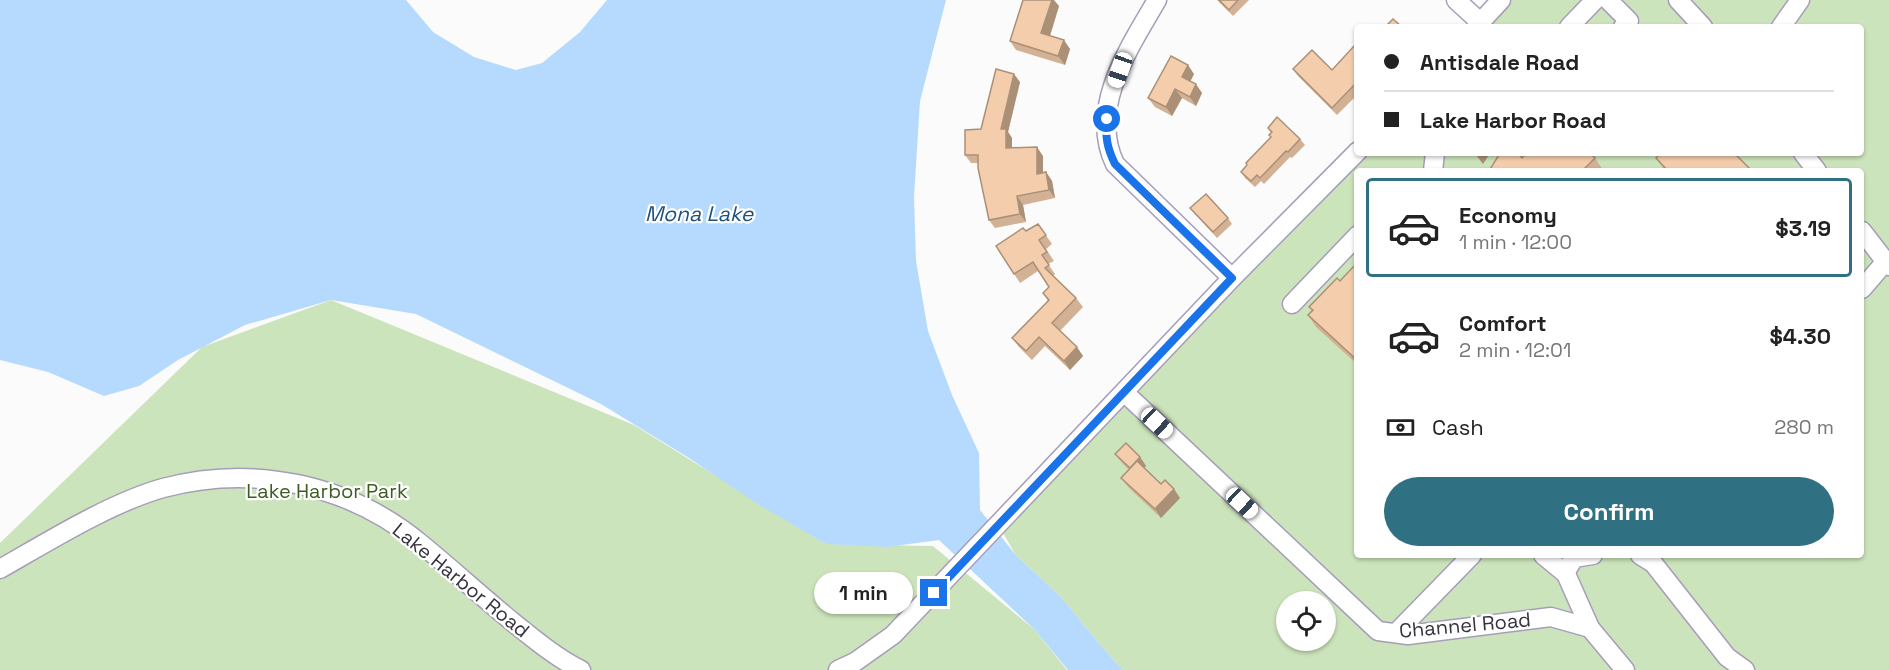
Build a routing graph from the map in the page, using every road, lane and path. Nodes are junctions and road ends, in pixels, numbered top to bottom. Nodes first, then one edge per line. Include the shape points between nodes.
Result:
1 (1157, 0) edge
2 (1456, 0) edge
3 (1501, 0) edge
4 (1800, 0) edge
5 (1608, 1) edge
6 (1682, 12) edge
7 (1477, 24) edge
8 (1479, 24) edge
9 (1574, 24) edge
10 (1626, 24) edge
11 (1699, 24) edge
12 (1783, 24) edge
13 (1805, 156) edge
14 (1356, 160) edge
15 (1815, 168) edge
16 (1864, 234) edge
17 (1354, 239) edge
18 (1887, 264) edge
19 (1232, 278) junction
20 (1864, 287) edge
21 (1292, 304) dead end
22 (1125, 393) junction
23 (1469, 558) edge
24 (1547, 558) edge
25 (1574, 558) edge
26 (1645, 558) edge
27 (0, 568) edge
28 (1565, 573) junction
29 (1590, 628) junction
30 (1396, 633) junction
31 (581, 670) edge
32 (838, 670) edge
33 (1625, 670) edge
34 (1745, 670) edge

1 - 19 street via 1125,54 1108,103 1108,151 1115,164
2 - 7 street
3 - 8 street
4 - 12 street
5 - 9 street
5 - 10 street via 1629,21
6 - 11 street
13 - 15 street
14 - 19 street
16 - 18 street
17 - 21 street
18 - 20 street
19 - 22 street
22 - 30 street, Channel Road via 1378,630
22 - 32 street via 893,635
23 - 30 street
24 - 28 street
25 - 28 street
26 - 34 street via 1653,563 1727,657
27 - 31 street, Lake Harbor Road via 121,504 163,488 217,478 260,477 301,484 343,496 378,513 534,639
28 - 29 street
29 - 30 street, Channel Road via 1551,617
29 - 33 street

